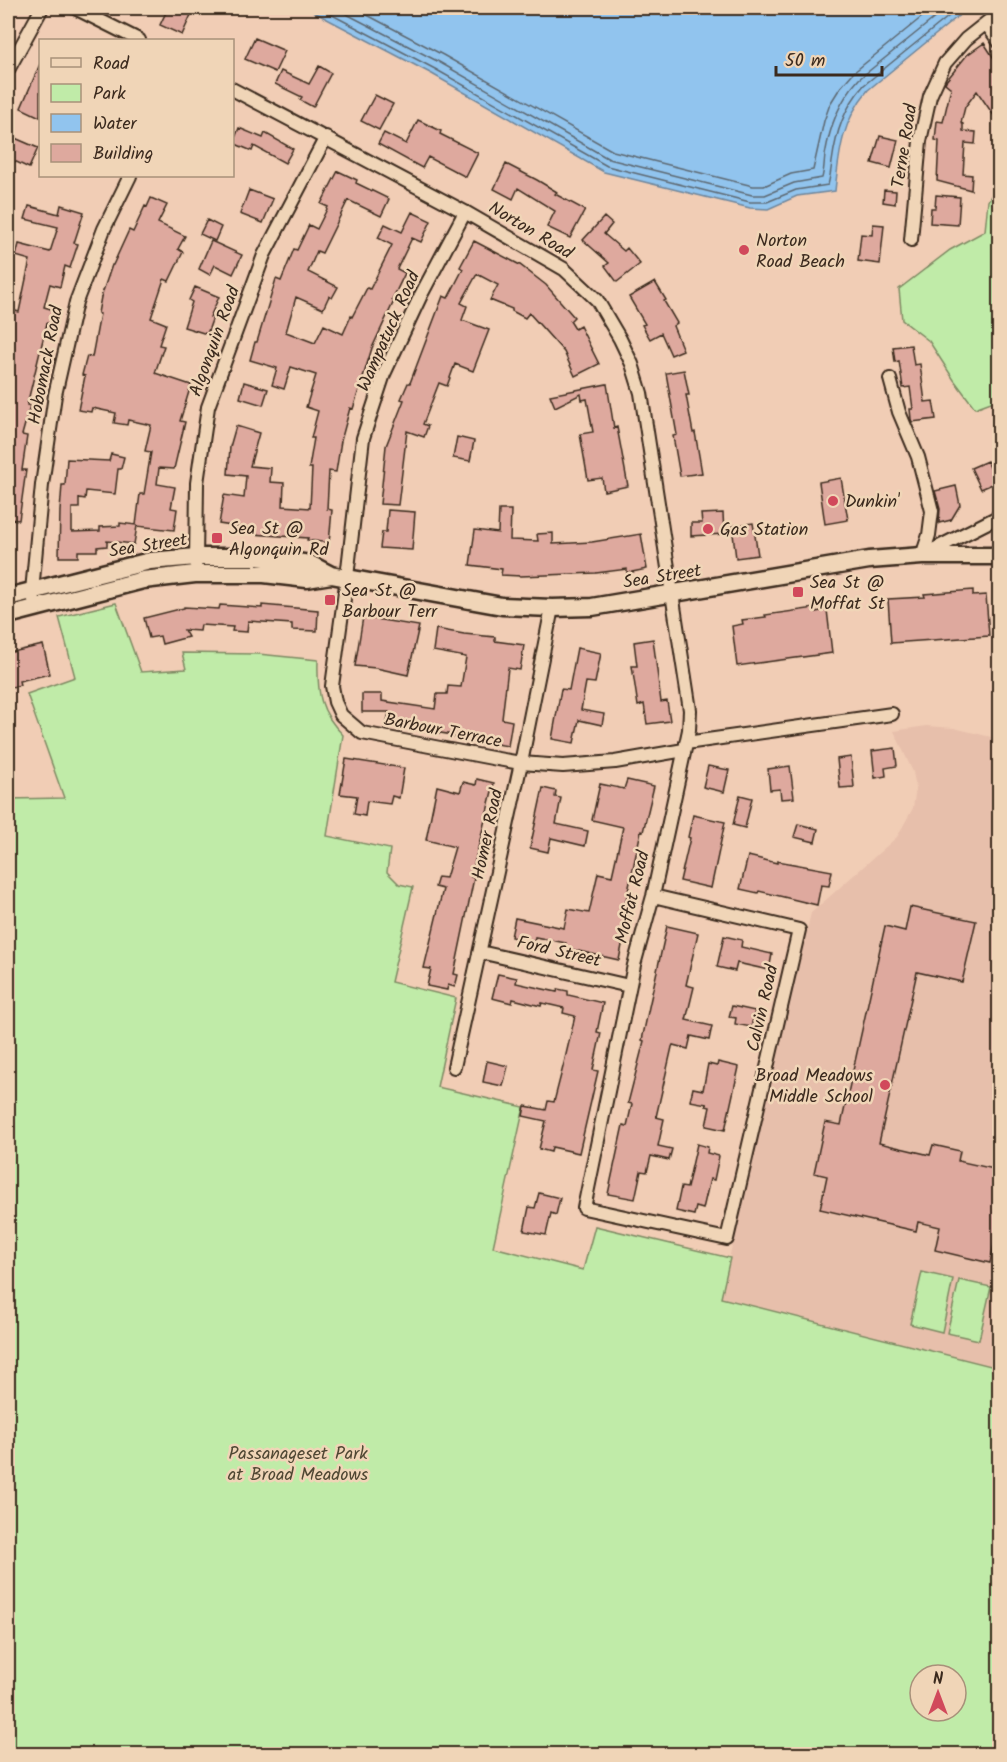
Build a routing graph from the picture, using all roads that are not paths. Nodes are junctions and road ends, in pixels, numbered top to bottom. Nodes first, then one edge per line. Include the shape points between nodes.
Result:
1 (42, 8) edge
2 (75, 8) edge
3 (999, 12) edge
4 (986, 23) junction
5 (137, 39) edge
6 (999, 43) edge
7 (8, 70) edge
8 (234, 90) edge
9 (326, 137) junction
10 (130, 177) edge
11 (465, 212) junction
12 (911, 240) dead end
13 (890, 379) dead end
14 (999, 516) edge
15 (922, 556) junction
16 (999, 556) edge
17 (196, 565) junction
18 (339, 576) junction
19 (32, 591) junction
20 (673, 594) junction
21 (8, 597) edge
22 (36, 608) junction
23 (552, 609) junction
24 (8, 615) edge
25 (892, 714) dead end
26 (685, 747) junction
27 (521, 763) junction
28 (652, 896) junction
29 (480, 951) junction
30 (629, 986) junction
31 (454, 1067) dead end
32 (584, 1208) joint

1 - 7 street
2 - 5 street
3 - 4 street, Terne Road
4 - 6 street
4 - 12 street, Terne Road via 945,63 930,96 920,141
8 - 9 street, Norton Road
9 - 11 street, Norton Road
9 - 17 street, Algonquin Road via 264,255 208,407 197,483
10 - 19 street, Hobomack Road via 76,302 55,395
11 - 18 street, Wampatuck Road via 384,374 363,438
11 - 20 street, Norton Road via 564,269 597,300 620,339 641,393
13 - 15 street via 918,457 932,511
14 - 15 street
15 - 16 main road, Sea Street
15 - 20 main road, Sea Street via 869,560
17 - 18 main road, Sea Street via 257,557 310,564
17 - 19 main road, Sea Street via 150,561
17 - 22 main road, Sea Street
18 - 23 main road, Sea Street via 502,606
18 - 27 street, Barbour Terrace via 332,686 341,714 362,733
19 - 21 main road, Sea Street
19 - 22 street, Hobomack Road
20 - 23 main road, Sea Street
20 - 26 street, Moffat Road via 690,710
22 - 24 main road, Sea Street
23 - 27 street, Homer Road
25 - 26 street, Barbour Terrace
26 - 27 street, Barbour Terrace via 615,762 562,766
26 - 28 street, Moffat Road
27 - 29 street, Homer Road
28 - 30 street, Moffat Road
28 - 32 street, Calvin Road via 799,930 727,1239
29 - 30 street, Ford Street
29 - 31 street, Homer Road
30 - 32 street, Moffat Road

